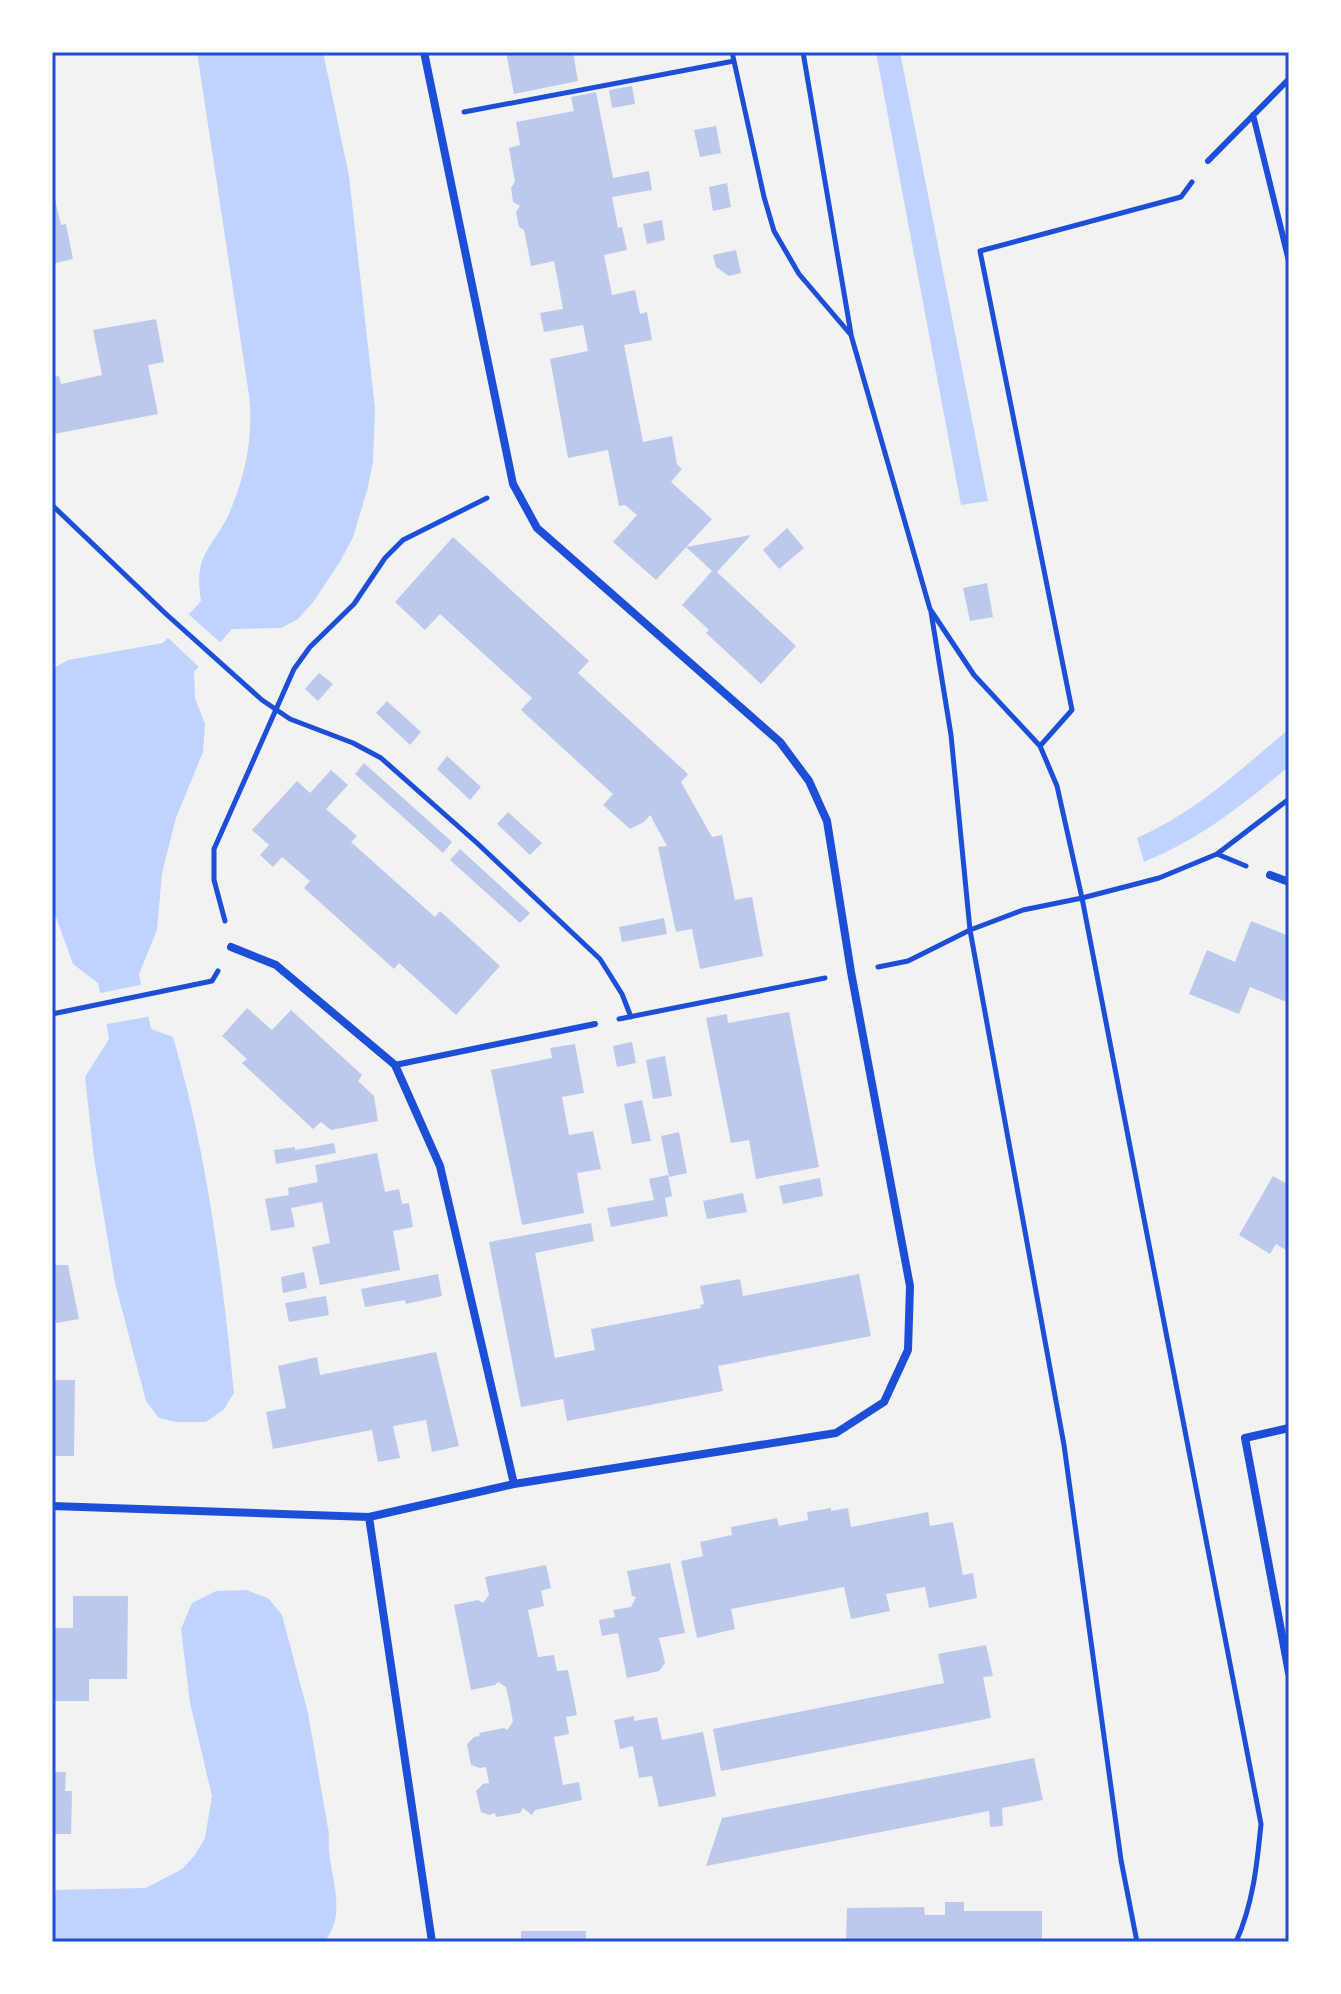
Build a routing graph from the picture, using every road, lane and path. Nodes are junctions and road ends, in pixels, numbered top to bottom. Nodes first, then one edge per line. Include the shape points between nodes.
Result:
1 (424, 52) edge
2 (732, 52) edge
3 (803, 52) edge
4 (734, 61) junction
5 (1289, 79) edge
6 (1253, 115) junction
7 (438, 117) junction
8 (1208, 161) joint
9 (1289, 261) edge
10 (851, 335) junction
11 (513, 484) junction
12 (52, 505) edge
13 (930, 609) junction
14 (278, 711) junction
15 (1040, 746) junction
16 (1289, 799) edge
17 (1270, 875) dead end
18 (1289, 882) edge
19 (1082, 898) junction
20 (970, 930) junction
21 (231, 947) junction
22 (851, 972) junction
23 (52, 1014) edge
24 (631, 1017) junction
25 (595, 1024) joint
26 (395, 1065) junction
27 (1289, 1428) edge
28 (514, 1484) junction
29 (52, 1506) edge
30 (369, 1517) junction
31 (1289, 1673) edge
32 (432, 1942) edge
33 (1137, 1942) edge
34 (1236, 1942) edge

1 - 7 street
2 - 4 path
3 - 10 path
4 - 7 path
4 - 10 path via 774,231 799,274
5 - 6 lane
6 - 8 lane
6 - 9 lane
7 - 11 street
8 - 15 path via 1181,197 980,251 1072,710
10 - 13 path
11 - 14 path via 403,540 354,604 310,647 283,691
11 - 22 street via 537,528 780,742 809,781 827,821
12 - 14 path
13 - 15 path via 974,675
13 - 20 path via 951,735
14 - 21 path via 214,849 214,880
14 - 24 path via 381,758 600,959
15 - 19 path via 1057,786
16 - 19 path via 1217,854 1159,878
17 - 18 street
19 - 20 path via 1023,910
19 - 34 path via 1261,1824 1256,1877
20 - 22 path via 908,961
20 - 33 path via 1064,1445
21 - 23 path via 212,981
21 - 26 street via 276,965
22 - 24 path
22 - 28 street via 910,1286 908,1350 884,1402 836,1433
24 - 25 path
25 - 26 lane
26 - 28 street via 440,1166
27 - 31 street via 1245,1438
28 - 30 street
29 - 30 street
30 - 32 street

